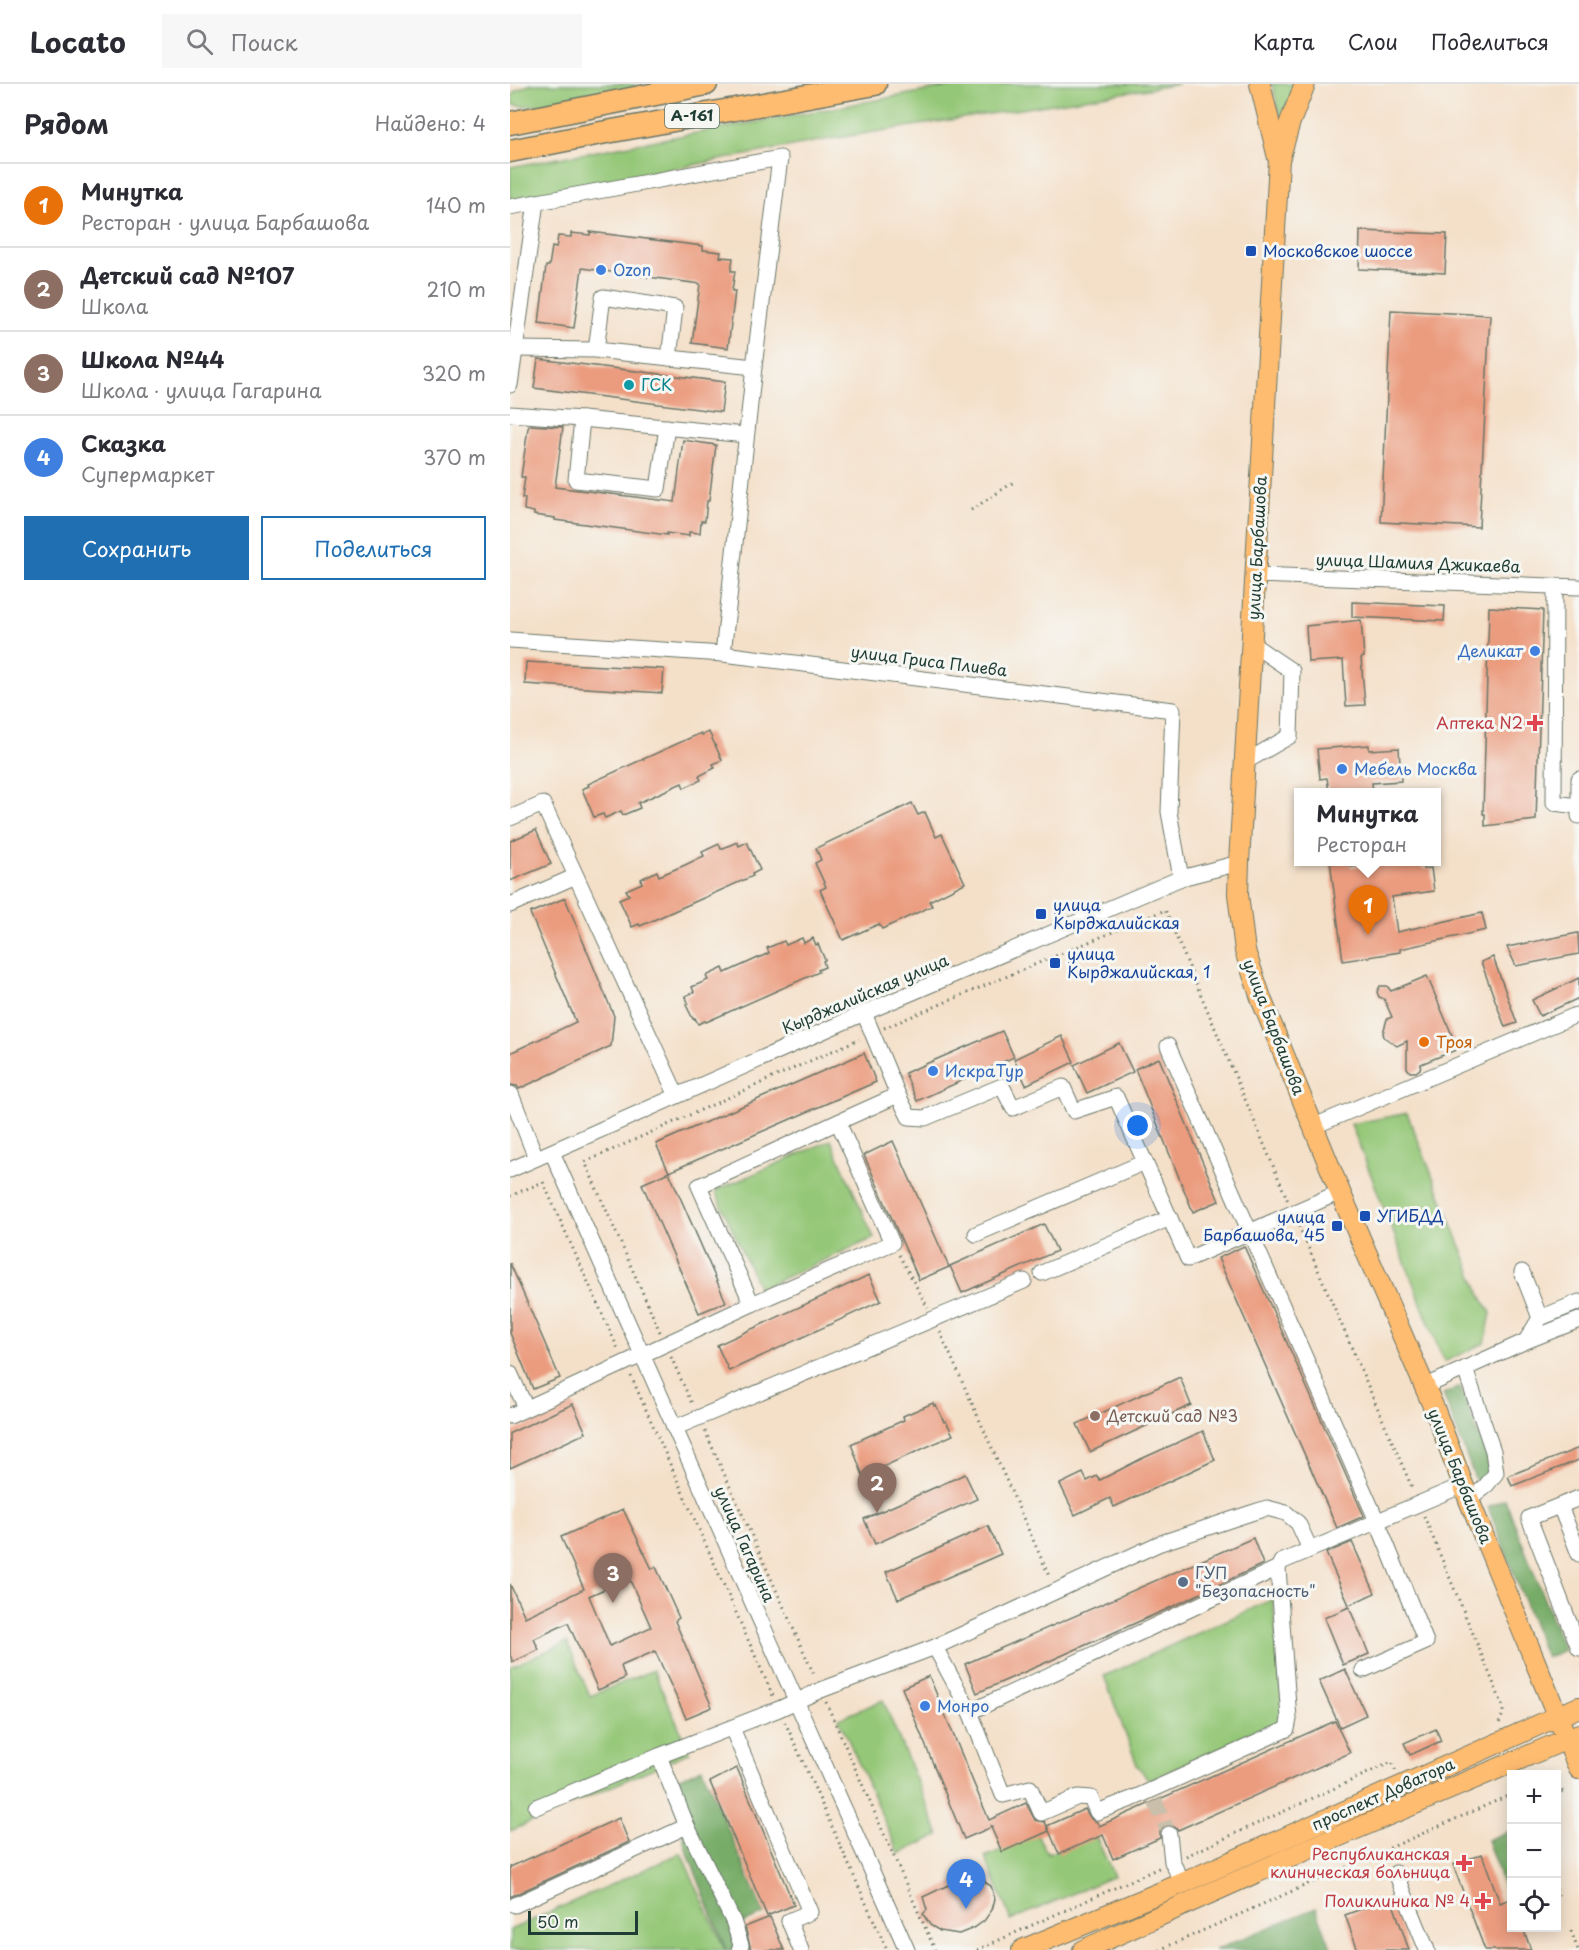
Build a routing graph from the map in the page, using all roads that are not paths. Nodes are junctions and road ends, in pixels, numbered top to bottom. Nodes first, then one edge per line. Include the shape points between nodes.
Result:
1 (875, 84) edge
2 (1260, 84) edge
3 (1305, 84) edge
4 (692, 85) edge
5 (510, 123) edge
6 (510, 151) edge
7 (1279, 160) junction
8 (536, 202) junction
9 (510, 207) edge
10 (515, 349) junction
11 (596, 350) junction
12 (669, 358) junction
13 (754, 367) junction
14 (510, 385) edge
15 (510, 414) edge
16 (582, 418) junction
17 (667, 427) junction
18 (746, 435) junction
19 (1255, 575) junction
20 (1555, 586) junction
21 (1579, 586) edge
22 (510, 640) edge
23 (1252, 644) junction
24 (723, 654) junction
25 (1245, 762) junction
26 (1579, 779) edge
27 (1578, 811) edge
28 (510, 818) edge
29 (1239, 863) junction
30 (576, 876) junction
31 (1181, 878) junction
32 (510, 905) edge
33 (864, 1013) junction
34 (1576, 1015) dead end
35 (1168, 1046) dead end
36 (511, 1094) edge
37 (898, 1095) junction
38 (677, 1096) junction
39 (838, 1122) junction
40 (1312, 1127) junction
41 (552, 1152) junction
42 (536, 1158) junction
43 (1145, 1162) junction
44 (510, 1170) edge
45 (1340, 1192) junction
46 (1170, 1218) junction
47 (1249, 1232) junction
48 (976, 1234) dead end
49 (1522, 1272) dead end
50 (1042, 1274) dead end
51 (1024, 1281) dead end
52 (1579, 1302) edge
53 (752, 1304) junction
54 (1540, 1318) junction
55 (1579, 1320) edge
56 (1526, 1341) junction
57 (642, 1355) junction
58 (1464, 1369) junction
59 (510, 1373) edge
60 (1424, 1387) junction
61 (526, 1408) junction
62 (510, 1416) edge
63 (674, 1428) junction
64 (1466, 1492) junction
65 (1579, 1498) edge
66 (1560, 1506) junction
67 (1377, 1521) junction
68 (1310, 1549) junction
69 (1579, 1554) edge
70 (1278, 1568) junction
71 (936, 1647) junction
72 (1579, 1648) edge
73 (1363, 1670) dead end
74 (796, 1702) junction
75 (1579, 1707) edge
76 (970, 1712) junction
77 (1558, 1717) junction
78 (732, 1728) junction
79 (1574, 1737) edge
80 (659, 1756) junction
81 (1579, 1769) edge
82 (536, 1807) dead end
83 (687, 1826) junction
84 (1169, 1834) tunnel mouth
85 (1396, 1873) dead end
86 (1183, 1883) junction
87 (515, 1905) dead end
88 (739, 1950) edge
89 (801, 1950) edge
90 (907, 1950) edge
91 (1022, 1950) edge
92 (1083, 1950) edge
93 (1427, 1950) edge

1 - 6 highway, А-161
2 - 7 main road, улица Барбашова
3 - 7 main road, улица Барбашова
4 - 5 highway, А-161
7 - 19 main road, улица Барбашова
8 - 9 street
8 - 10 street
8 - 13 street via 780,158
10 - 11 street
10 - 14 street
11 - 12 street
11 - 12 street via 603,297 675,308
12 - 13 street
13 - 18 street
15 - 16 street
16 - 17 street
16 - 17 street via 576,480 658,489
17 - 18 street
18 - 24 street
19 - 20 street, улица Шамиля Джикаева
19 - 23 main road, улица Барбашова
20 - 21 street, улица Шамиля Джикаева
20 - 27 street via 1554,803
22 - 24 street, улица Гриса Плиева
23 - 25 main road, улица Барбашова
23 - 25 street via 1292,671 1290,736
24 - 31 street, улица Гриса Плиева via 1173,710 1168,812
25 - 29 main road, улица Барбашова
26 - 27 street
28 - 30 street via 543,804
29 - 31 street, Кырджалийская улица
29 - 40 main road, улица Барбашова via 1238,894 1245,951
30 - 32 street
30 - 38 street
31 - 33 street, Кырджалийская улица
33 - 37 street
33 - 38 street, Кырджалийская улица
34 - 40 street
35 - 47 street
36 - 42 street
37 - 39 street
37 - 43 street via 909,1117 925,1118 1002,1086 1013,1108 1063,1087 1074,1111 1116,1097
38 - 41 street, Кырджалийская улица
39 - 53 street via 699,1186
39 - 53 street via 892,1243
40 - 45 main road, улица Барбашова
41 - 42 street, Кырджалийская улица
41 - 57 street, улица Гагарина
42 - 44 street, Кырджалийская улица
43 - 46 street
43 - 48 street
45 - 47 street
45 - 60 main road, улица Барбашова
46 - 47 street via 1188,1259
46 - 50 street
47 - 67 street
49 - 54 street
51 - 63 street
52 - 54 street
53 - 57 street
54 - 56 street
55 - 56 street
56 - 58 street
57 - 61 street
57 - 63 street, улица Гагарина
58 - 60 street
58 - 64 street via 1493,1451 1496,1473 1485,1487
59 - 61 street
60 - 64 main road, улица Барбашова
61 - 62 street
63 - 74 street, улица Гагарина
64 - 67 street via 1419,1504
64 - 77 main road, улица Барбашова
65 - 66 street
66 - 69 street
66 - 72 street via 1529,1518
67 - 68 street
67 - 73 street via 1426,1642
68 - 70 street via 1281,1562
68 - 71 street via 1298,1524 1286,1513 1268,1508 1158,1544
70 - 76 street
70 - 76 street via 1287,1730 1152,1795 1097,1812 1091,1798 1078,1797 1041,1813 1030,1788 1004,1795
71 - 74 street
71 - 76 street
74 - 78 street
74 - 90 street, улица Гагарина
75 - 77 main road, проспект Доватора
77 - 79 main road, улица Барбашова
77 - 86 main road, проспект Доватора
78 - 80 street
78 - 89 street via 810,1912 789,1921
79 - 81 main road, улица Барбашова
79 - 92 main road, проспект Доватора
80 - 82 street
80 - 83 street
83 - 87 street
83 - 88 street via 734,1922
84 - 86 street via 1172,1862
85 - 93 street
86 - 91 main road, проспект Доватора

